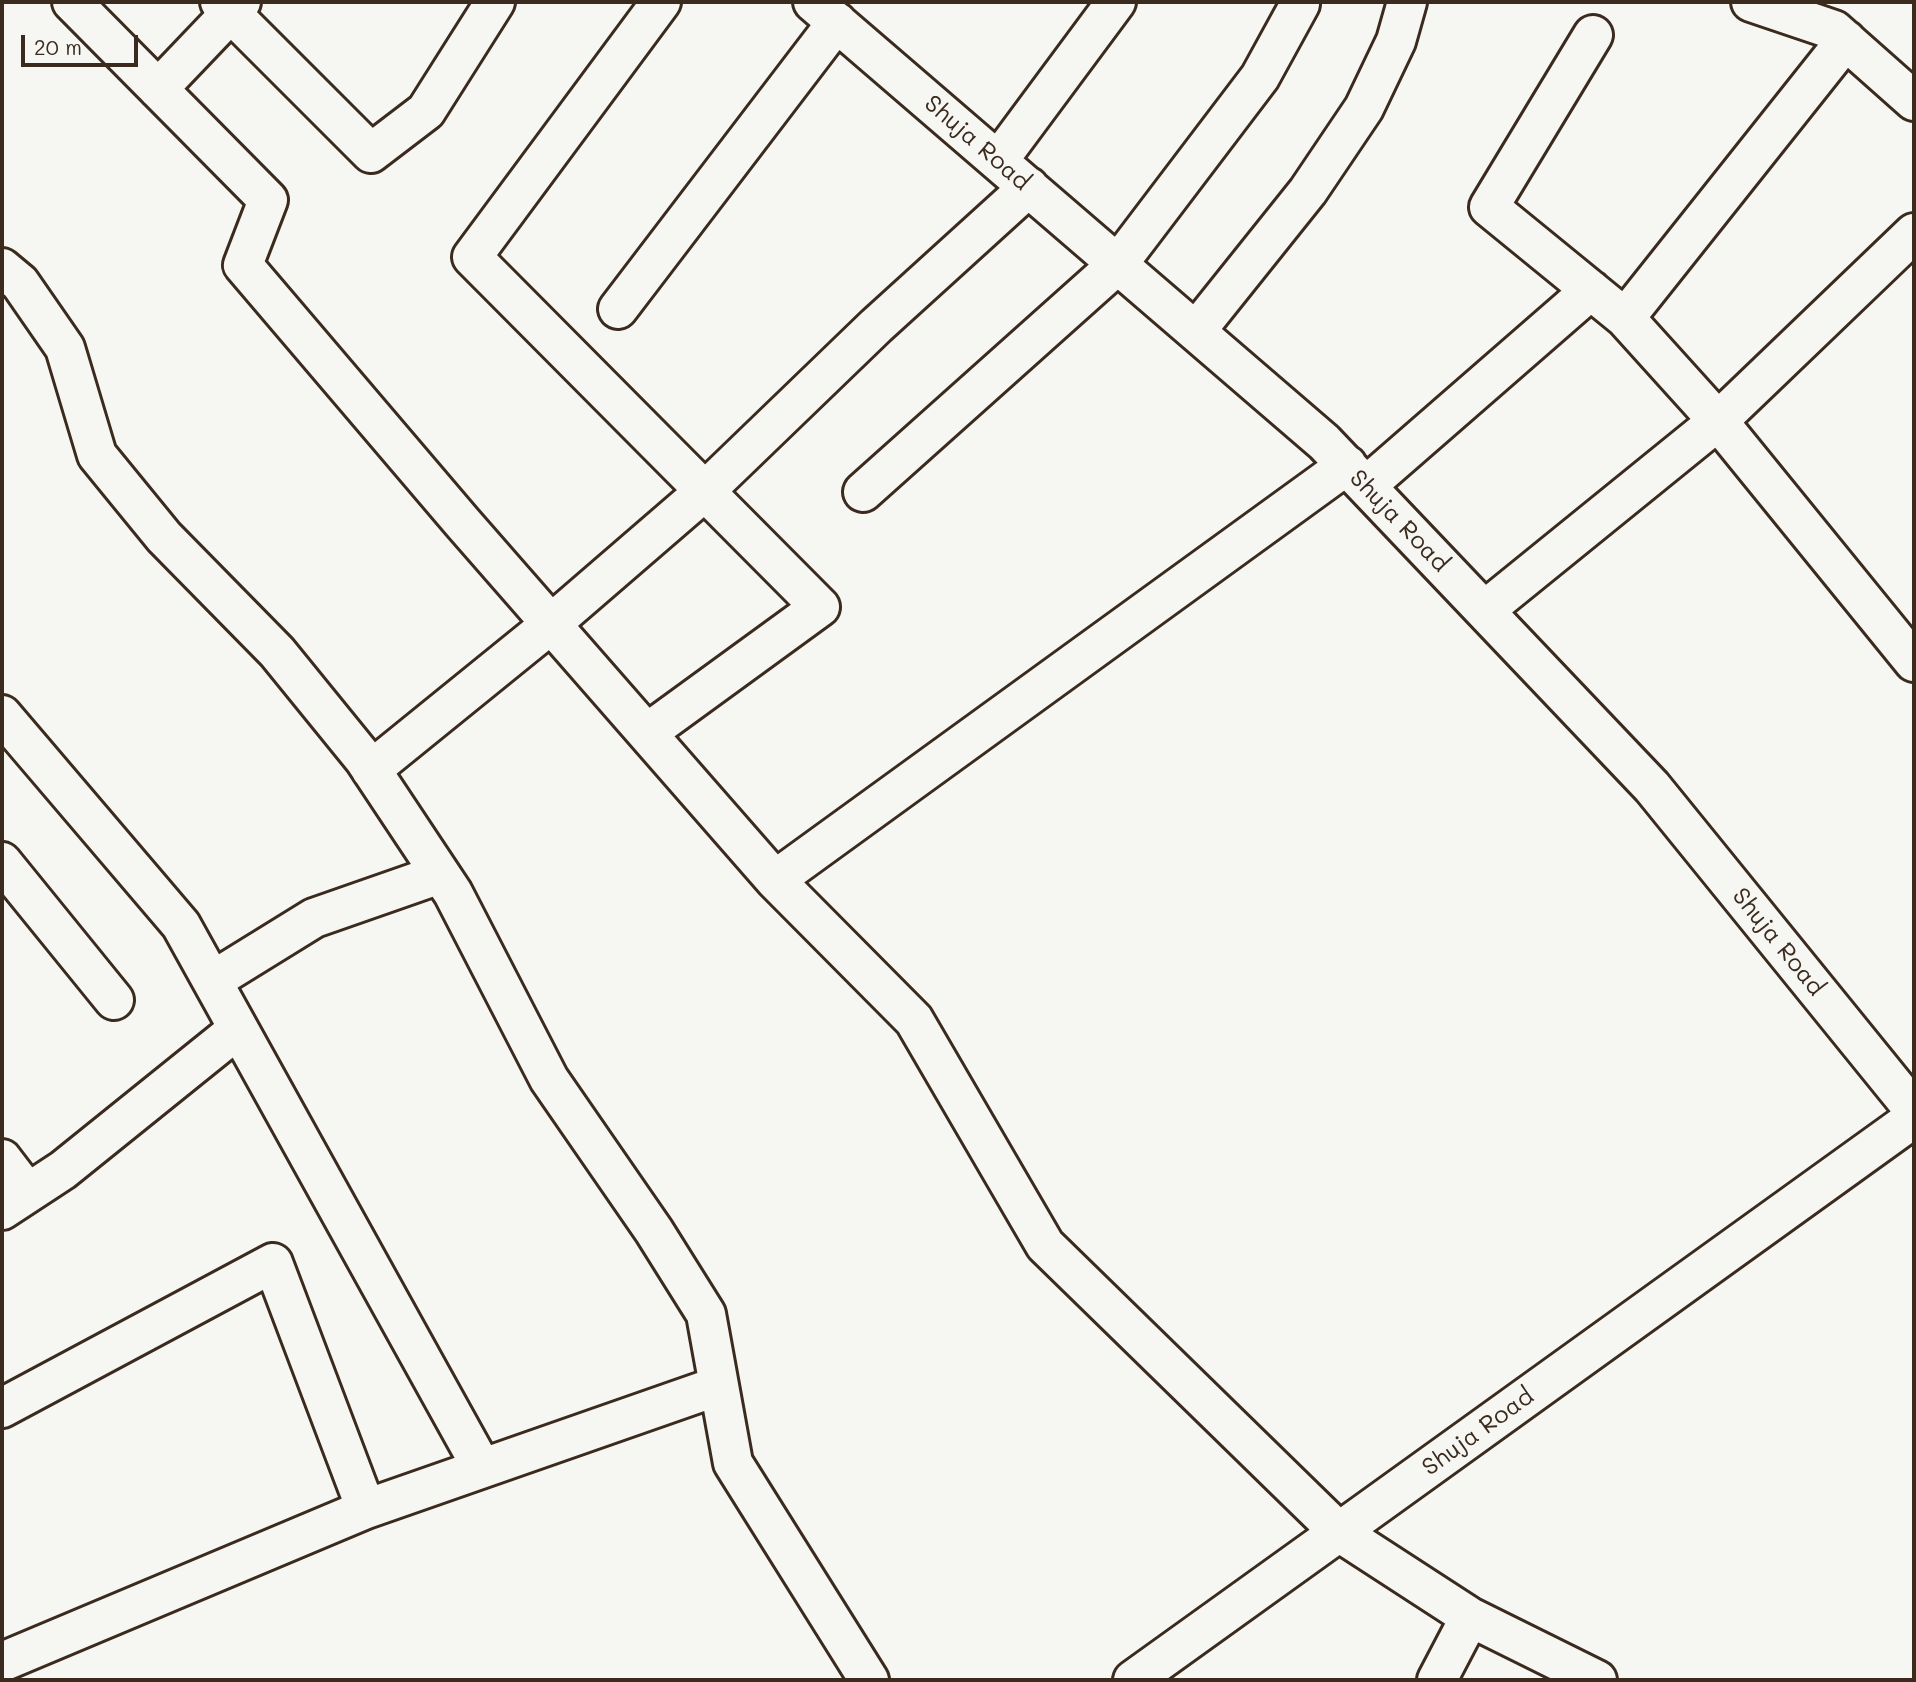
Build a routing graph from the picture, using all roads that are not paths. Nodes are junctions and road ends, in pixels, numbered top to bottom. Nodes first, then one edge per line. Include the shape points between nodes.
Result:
1 (72, 2) edge
2 (495, 2) edge
3 (661, 2) edge
4 (1116, 2) edge
5 (1407, 2) edge
6 (1751, 2) edge
7 (1300, 4) dead end
8 (231, 5) edge
9 (825, 12) edge
10 (1593, 35) dead end
11 (1846, 40) junction
12 (158, 89) junction
13 (1914, 101) edge
14 (998, 161) junction
15 (1028, 187) junction
16 (1914, 233) edge
17 (1118, 264) junction
18 (2, 268) edge
19 (1591, 290) junction
20 (618, 309) dead end
21 (1625, 317) junction
22 (1196, 331) junction
23 (1718, 421) junction
24 (1356, 476) junction
25 (705, 491) junction
26 (863, 492) dead end
27 (1485, 610) junction
28 (551, 624) junction
29 (1914, 662) edge
30 (2, 715) edge
31 (647, 733) junction
32 (371, 770) junction
33 (2, 862) edge
34 (440, 874) junction
35 (775, 880) junction
36 (212, 981) junction
37 (114, 1000) dead end
38 (238, 1029) junction
39 (1914, 1110) edge
40 (1914, 1118) edge
41 (2, 1159) edge
42 (15, 1201) edge
43 (719, 1386) junction
44 (2, 1408) edge
45 (482, 1468) junction
46 (366, 1509) junction
47 (1339, 1532) junction
48 (1470, 1617) junction
49 (2, 1662) edge
50 (869, 1680) edge
51 (1133, 1680) edge
52 (1437, 1680) edge
53 (1597, 1680) edge

1 - 12 street
2 - 8 street via 426,111 371,153
3 - 25 street via 472,257
4 - 14 street
5 - 22 street via 1396,41 1364,108 1308,191
6 - 11 street via 1834,30
7 - 17 street via 1260,77
8 - 12 street
9 - 14 street, Shuja Road
9 - 20 street
10 - 19 street via 1489,207
11 - 13 street
11 - 21 street
12 - 28 street via 268,200 243,265
14 - 15 street, Shuja Road
15 - 17 street, Shuja Road
15 - 25 street
16 - 23 street
17 - 22 street, Shuja Road
17 - 26 street
18 - 32 street via 20,283 65,348 97,454 164,537 278,652
19 - 21 street
19 - 24 street
21 - 23 street
22 - 24 street, Shuja Road via 1324,442
23 - 27 street
23 - 29 street
24 - 27 street, Shuja Road
24 - 35 street
25 - 28 street
25 - 31 street via 820,607
27 - 39 street, Shuja Road via 1652,787
28 - 31 street
28 - 32 street
30 - 36 street via 181,925
31 - 35 street
32 - 34 street
33 - 37 street
34 - 36 street via 314,918
34 - 43 street via 549,1079 706,1314
35 - 47 street via 914,1020 1045,1245
36 - 38 street
38 - 42 street via 63,1170
38 - 45 street
40 - 47 street, Shuja Road
41 - 42 street
43 - 45 street
43 - 50 street via 733,1463
44 - 46 street via 273,1262
45 - 46 street
46 - 49 street
47 - 48 street
47 - 51 street, Shuja Road
48 - 52 street
48 - 53 street

